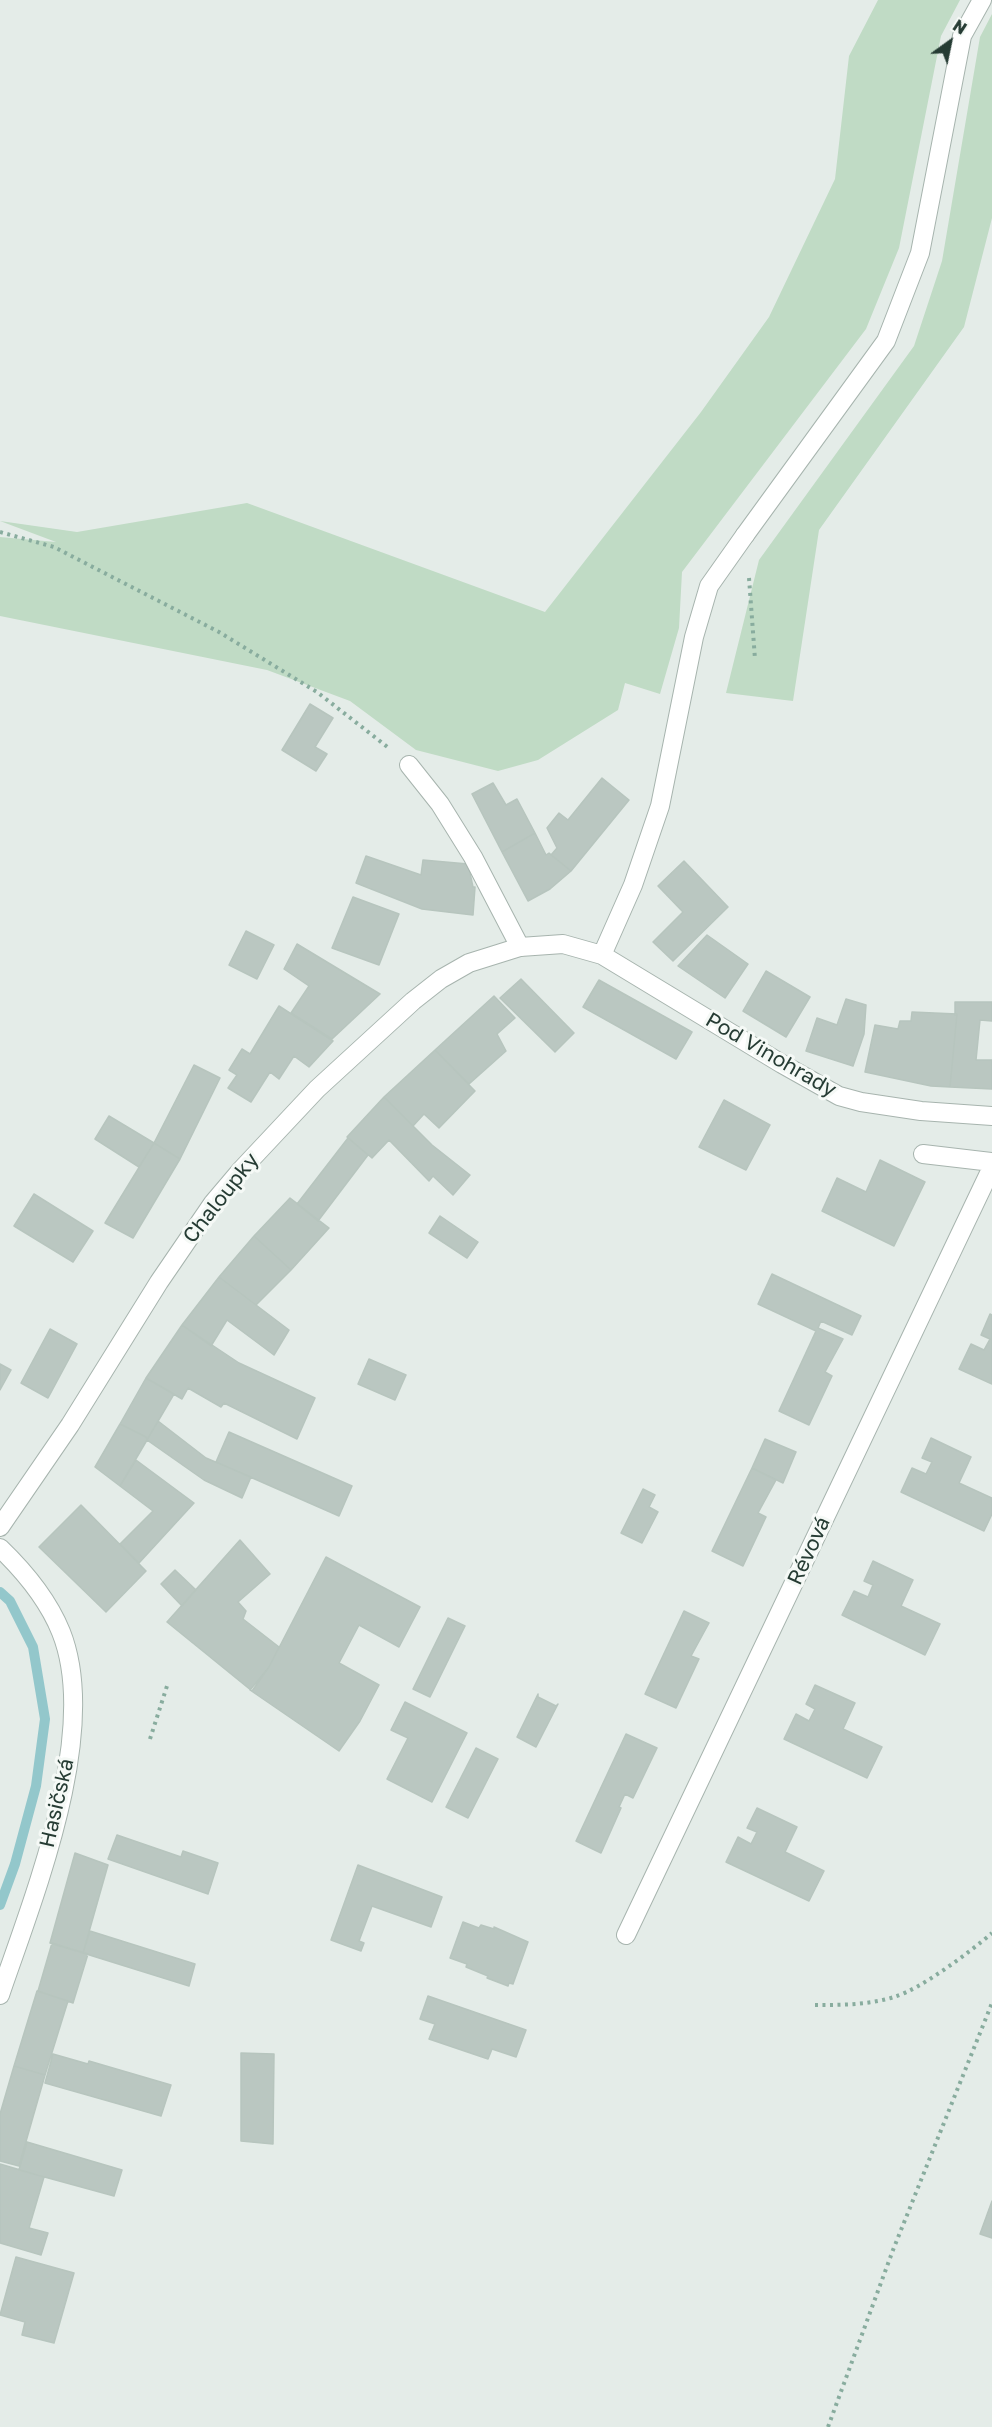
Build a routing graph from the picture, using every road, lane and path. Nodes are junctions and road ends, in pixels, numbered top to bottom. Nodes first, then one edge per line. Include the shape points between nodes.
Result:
1 (982, 0) edge
2 (0, 532) edge
3 (745, 535) junction
4 (755, 659) dead end
5 (409, 765) joint
6 (520, 947) junction
7 (602, 955) junction
8 (992, 1116) edge
9 (923, 1154) dead end
10 (992, 1162) edge
11 (992, 1167) edge
12 (0, 1527) edge
13 (0, 1548) edge
14 (167, 1686) dead end
15 (150, 1739) dead end
16 (992, 1933) edge
17 (626, 1935) dead end
18 (0, 1995) edge
19 (992, 2003) edge
20 (815, 2005) dead end
21 (828, 2427) edge

1 - 3 street via 962,36 920,253 886,341
2 - 5 path via 54,547 219,632 317,692
3 - 4 path
3 - 7 street via 709,585 694,637 660,807 633,885
5 - 6 street via 440,804 473,857
6 - 7 street, Chaloupky via 563,944
6 - 12 street, Chaloupky via 469,963 413,1001 317,1089 241,1170 213,1203 159,1282 70,1425
7 - 8 street, Pod Vinohrady via 839,1096 921,1111
9 - 10 street
11 - 17 street, Révová
13 - 18 street, Hasičská via 19,1566 50,1608 62,1633 74,1706 52,1832
14 - 15 path
16 - 20 path via 964,1956 896,1997 856,2004
19 - 21 path via 893,2250

